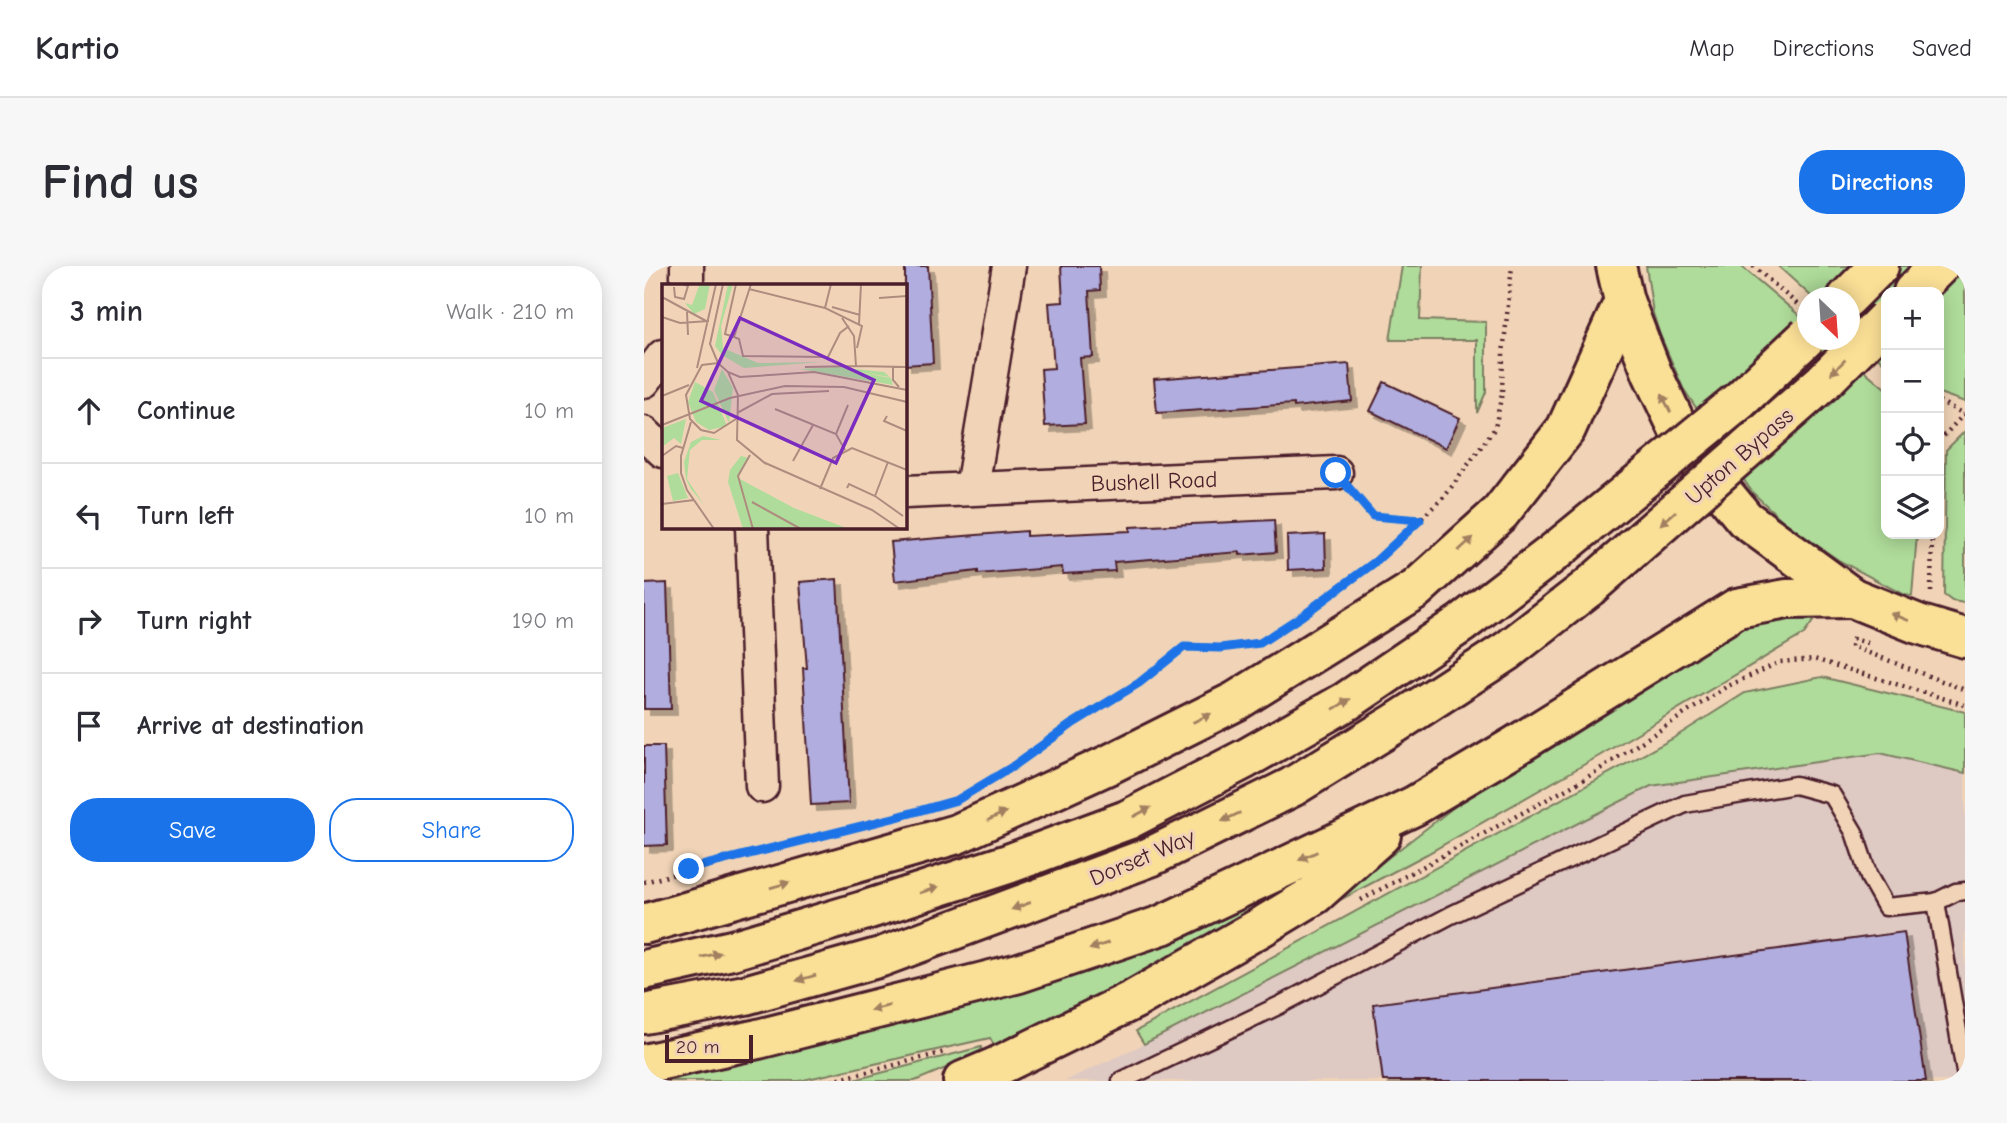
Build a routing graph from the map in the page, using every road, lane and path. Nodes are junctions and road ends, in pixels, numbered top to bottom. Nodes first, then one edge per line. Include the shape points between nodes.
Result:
1 (687, 266) edge
2 (1009, 266) edge
3 (1512, 266) edge
4 (1753, 266) edge
5 (1879, 266) edge
6 (1939, 266) edge
7 (687, 284) edge
8 (1620, 284) edge
9 (1858, 287) edge
10 (1918, 287) edge
11 (1797, 304) edge
12 (1881, 324) edge
13 (1797, 346) edge
14 (662, 357) edge
15 (644, 381) edge
16 (1944, 404) edge
17 (1965, 414) edge
18 (644, 433) edge
19 (1944, 436) edge
20 (662, 450) edge
21 (1336, 473) joint
22 (972, 488) junction
23 (906, 492) edge
24 (1420, 520) junction
25 (752, 528) edge
26 (1932, 539) edge
27 (1557, 550) joint
28 (1588, 588) joint
29 (1931, 594) dead end
30 (1853, 598) junction
31 (1965, 638) edge
32 (1876, 645) dead end
33 (1965, 690) edge
34 (1965, 705) edge
35 (990, 780) dead end
36 (762, 786) dead end
37 (1414, 806) junction
38 (806, 840) dead end
39 (644, 882) edge
40 (1965, 891) edge
41 (1361, 900) dead end
42 (1936, 902) junction
43 (644, 924) edge
44 (644, 970) edge
45 (644, 1014) edge
46 (644, 1064) edge
47 (955, 1066) edge
48 (1965, 1072) edge
49 (832, 1081) edge
50 (1121, 1081) edge

1 - 7 street
2 - 22 street
3 - 24 path via 1495,428 1445,496
4 - 11 path
5 - 9 highway
6 - 10 highway
30 -> 8 highway via 1745,519 1689,451 1652,373
43 -> 8 highway via 957,834 1236,701 1416,589 1500,513 1566,429
12 -> 28 highway, Upton Bypass, bridge via 1823,382
13 - 27 highway, Upton Bypass, bridge via 1740,400
14 - 15 street
16 - 17 path
17 - 19 path
18 - 20 street
21 - 22 street, Bushell Road
21 - 24 path via 1373,516
22 - 23 street, Bushell Road
24 - 35 path via 1375,562 1260,643 1184,647 1139,683
25 - 36 street
26 - 29 path
44 -> 27 highway, Dorset Way via 732,950 863,911 1128,820 1348,701 1462,623
28 -> 45 highway, Dorset Way via 1507,651 1292,787 1150,857 881,957 745,995
31 -> 30 highway
30 - 37 highway via 1787,598 1737,608
32 - 33 path via 1853,639 1851,646
34 - 41 path via 1814,659 1780,662 1726,687 1583,780
37 -> 46 highway via 1162,925 1032,969
37 - 47 highway via 1314,895 1135,999 996,1067
38 - 39 path
40 - 42 lane
42 - 48 lane
42 - 50 lane via 1886,906 1868,877 1854,832 1832,795 1795,785 1685,804 1451,915 1280,1005
47 - 49 path

